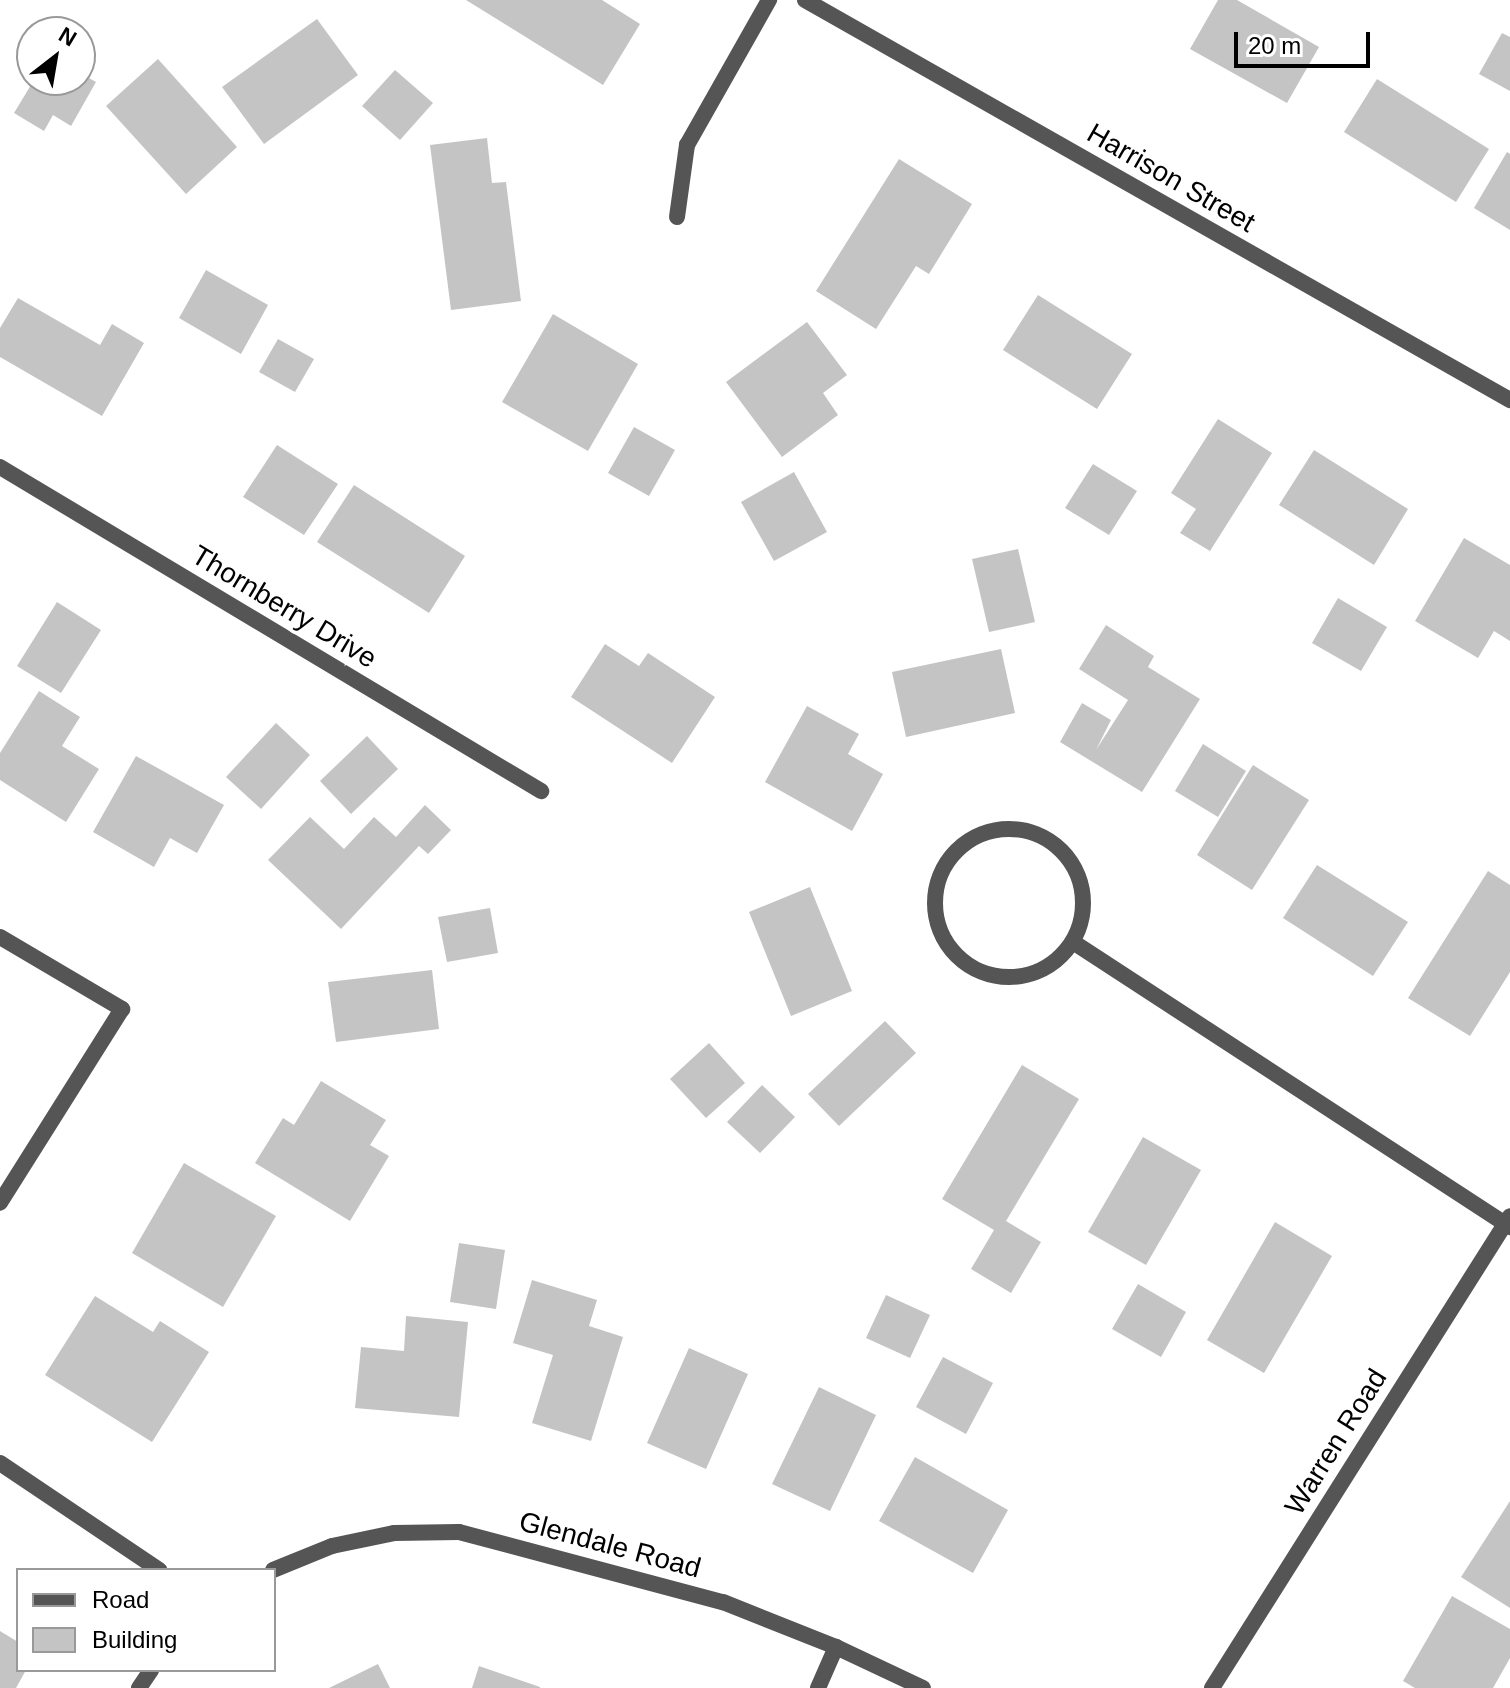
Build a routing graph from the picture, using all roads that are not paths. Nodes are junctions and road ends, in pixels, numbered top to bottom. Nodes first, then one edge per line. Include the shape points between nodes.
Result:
1 (769, 0) edge
2 (807, 0) edge
3 (677, 217) dead end
4 (1510, 400) edge
5 (0, 467) edge
6 (541, 791) dead end
7 (0, 937) edge
8 (1073, 942) junction
9 (0, 1203) edge
10 (1508, 1222) edge
11 (0, 1463) edge
12 (156, 1568) edge
13 (276, 1569) edge
14 (836, 1647) junction
15 (818, 1688) edge
16 (923, 1688) edge
17 (1212, 1688) edge

1 - 3 street via 687,145
2 - 4 street, Harrison Street
5 - 6 street, Thornberry Drive
7 - 9 street via 122,1009
8 - 8 street via 1057,961 1035,973 987,974 965,964 937,924 939,876 952,855 993,830 1018,829 1042,836 1062,851 1083,894 1082,919
8 - 10 street, Warren Road
10 - 17 street, Warren Road
11 - 12 street
13 - 14 street, Glendale Road via 332,1546 394,1533 459,1532 723,1602
14 - 15 street
14 - 16 street, Glendale Road

